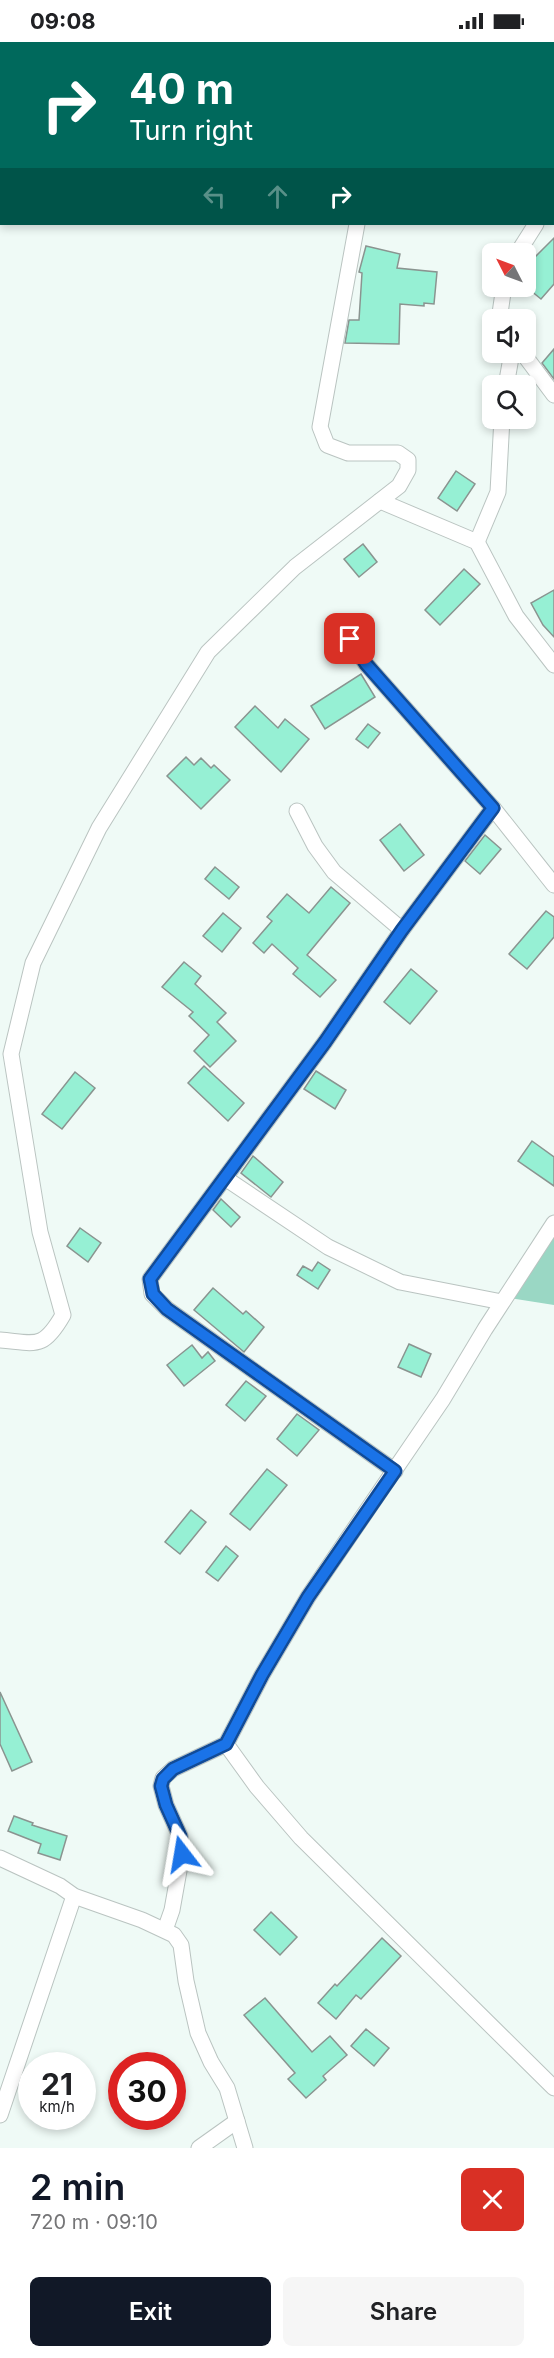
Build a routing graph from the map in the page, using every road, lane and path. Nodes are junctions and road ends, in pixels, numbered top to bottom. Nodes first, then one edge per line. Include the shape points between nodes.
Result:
1 (357, 225) edge
2 (535, 225) edge
3 (524, 243) edge
4 (530, 363) edge
5 (554, 394) edge
6 (501, 429) edge
7 (380, 501) junction
8 (477, 542) junction
9 (350, 639) dead end
10 (554, 665) edge
11 (493, 808) junction
12 (297, 811) dead end
13 (554, 885) edge
14 (402, 930) junction
15 (225, 1178) junction
16 (554, 1223) edge
17 (502, 1302) junction
18 (0, 1340) edge
19 (395, 1471) junction
20 (226, 1744) junction
21 (0, 1858) edge
22 (74, 1896) junction
23 (165, 1930) junction
24 (554, 2088) edge
25 (0, 2115) edge
26 (237, 2121) junction
27 (199, 2148) edge
28 (245, 2148) edge

1 - 7 street via 320,427 327,445 348,453 398,453 408,460 408,470 399,486
2 - 3 street
4 - 5 street
6 - 8 street via 498,492
7 - 8 street
7 - 18 street via 295,567 208,652 99,828 33,963 11,1054 40,1232 63,1316 52,1334 39,1343
8 - 10 street via 516,616
9 - 11 street via 366,664
11 - 13 street
11 - 14 street
12 - 14 street via 334,872
14 - 15 street
15 - 17 street via 328,1247 400,1282
15 - 19 street via 150,1279 153,1294 167,1309
16 - 17 street
17 - 19 street
19 - 20 street via 308,1597
20 - 23 street via 173,1769 163,1779 161,1786 180,1836 182,1854
20 - 24 street via 256,1787 301,1838
21 - 22 street
22 - 23 street
22 - 25 street
23 - 26 street via 181,1945 198,2033 226,2088
26 - 27 street
26 - 28 street

